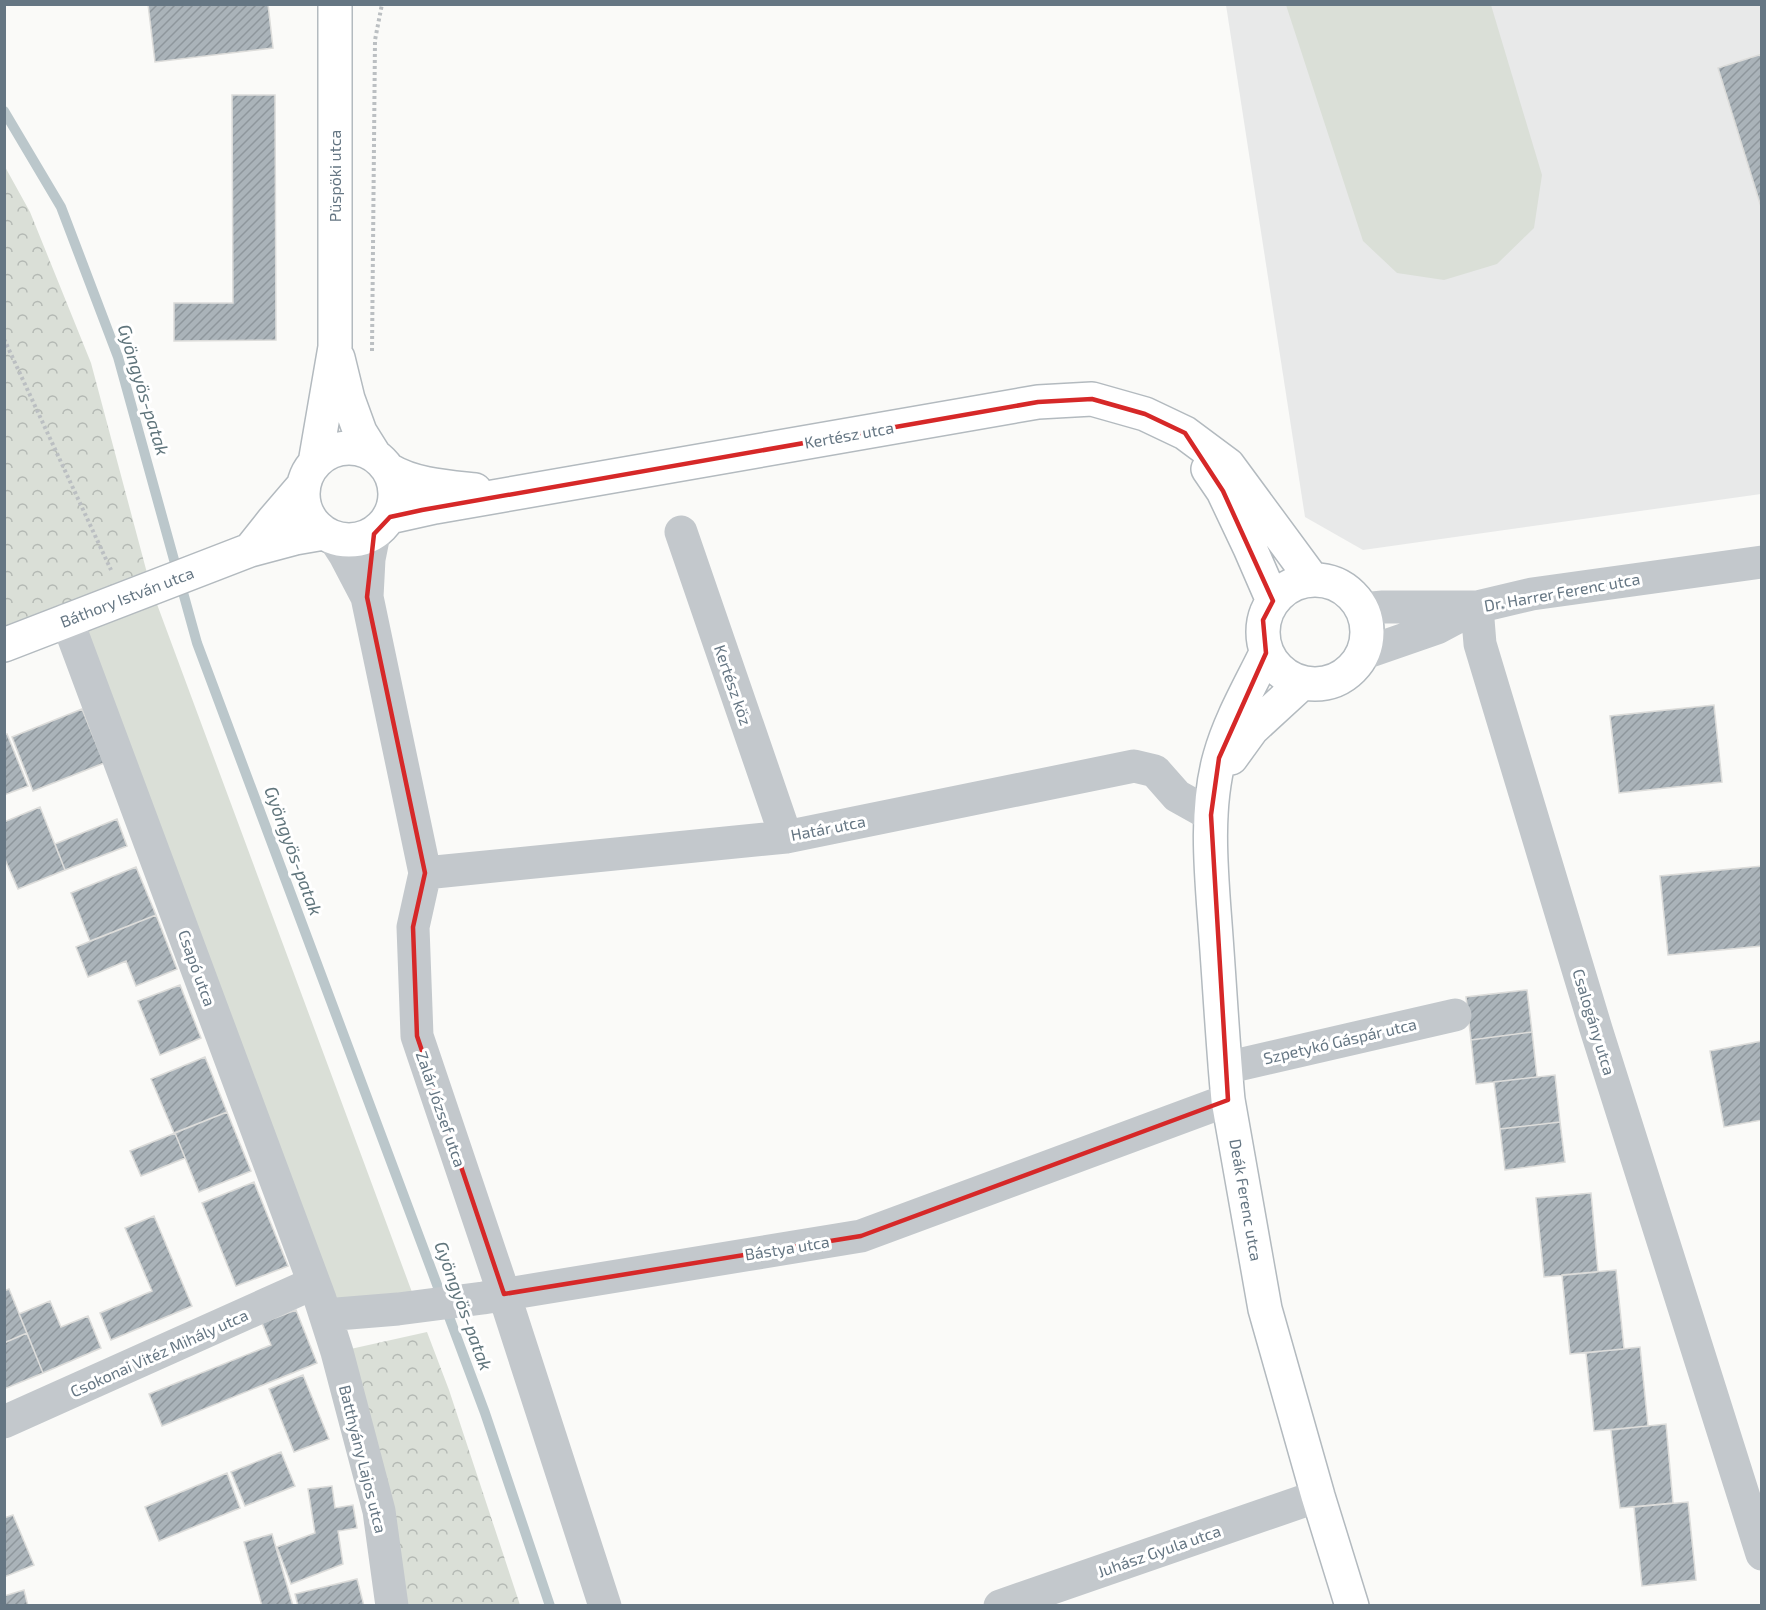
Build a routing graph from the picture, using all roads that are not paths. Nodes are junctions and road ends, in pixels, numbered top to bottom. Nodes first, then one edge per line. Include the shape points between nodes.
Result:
1 (335, 4) edge
2 (335, 348) junction
3 (1185, 432) junction
4 (382, 463) junction
5 (309, 474) junction
6 (510, 495) junction
7 (382, 525) junction
8 (681, 532) dead end
9 (329, 536) junction
10 (250, 550) junction
11 (1761, 562) edge
12 (1312, 579) junction
13 (367, 597) junction
14 (1273, 601) junction
15 (1477, 607) junction
16 (1362, 609) junction
17 (67, 620) junction
18 (4, 645) edge
19 (1266, 653) junction
20 (1362, 654) junction
21 (1302, 682) junction
22 (1215, 782) junction
23 (1211, 815) junction
24 (786, 837) junction
25 (425, 873) junction
26 (1455, 1015) dead end
27 (1225, 1068) junction
28 (1228, 1100) junction
29 (314, 1283) junction
30 (494, 1296) junction
31 (325, 1316) junction
32 (4, 1422) edge
33 (1318, 1496) junction
34 (1761, 1554) edge
35 (392, 1605) edge
36 (605, 1605) edge
37 (1000, 1605) edge
38 (1352, 1605) edge

1 - 2 street, Püspöki utca
2 - 4 street via 360,432
2 - 5 street
3 - 6 street, Kertész utca via 1144,414 1092,399 1065,399
3 - 12 street, Kertész utca via 1228,465
3 - 14 street via 1223,491
4 - 5 street via 363,450 350,448 331,452
4 - 6 street via 400,477
4 - 7 street via 394,481 396,493 394,506
5 - 9 street via 303,500 306,513
5 - 10 street
6 - 7 street, Kertész utca via 429,508
7 - 9 street via 361,539 347,541
7 - 13 street via 369,559
8 - 24 street, Kertész köz
9 - 10 street, Báthory István utca via 295,538
9 - 13 street via 345,555
10 - 17 street, Báthory István utca
11 - 15 street, Dr. Harrer Ferenc utca via 1532,594
12 - 14 street via 1295,583
12 - 16 street via 1342,586
13 - 25 street, Zalár József utca
14 - 19 street via 1263,620
15 - 16 street, Dr. Harrer Ferenc utca
15 - 20 street via 1437,628
15 - 34 street, Csalogány utca via 1486,666
16 - 20 street via 1367,624
17 - 18 street, Báthory István utca
17 - 29 street, Csapó utca
19 - 21 street via 1276,667
19 - 22 street via 1229,729
20 - 21 street via 1338,679
21 - 22 street via 1252,729
22 - 23 street, Deák Ferenc utca
23 - 24 street, Határ utca via 1178,796 1155,771 1134,766
23 - 27 street, Deák Ferenc utca
24 - 25 street, Határ utca
25 - 30 street, Zalár József utca via 413,927 417,1036
26 - 27 street, Szpetykó Gáspár utca
27 - 28 street, Deák Ferenc utca
28 - 30 street, Bástya utca via 861,1236
28 - 33 street, Deák Ferenc utca via 1265,1309
29 - 31 street, Csapó utca
29 - 32 street, Csokonai Vitéz Mihály utca
30 - 31 street, Bástya utca
30 - 36 street, Zalár József utca
31 - 35 street, Batthyány Lajos utca via 379,1511
33 - 37 street, Juhász Gyula utca
33 - 38 street, Deák Ferenc utca

